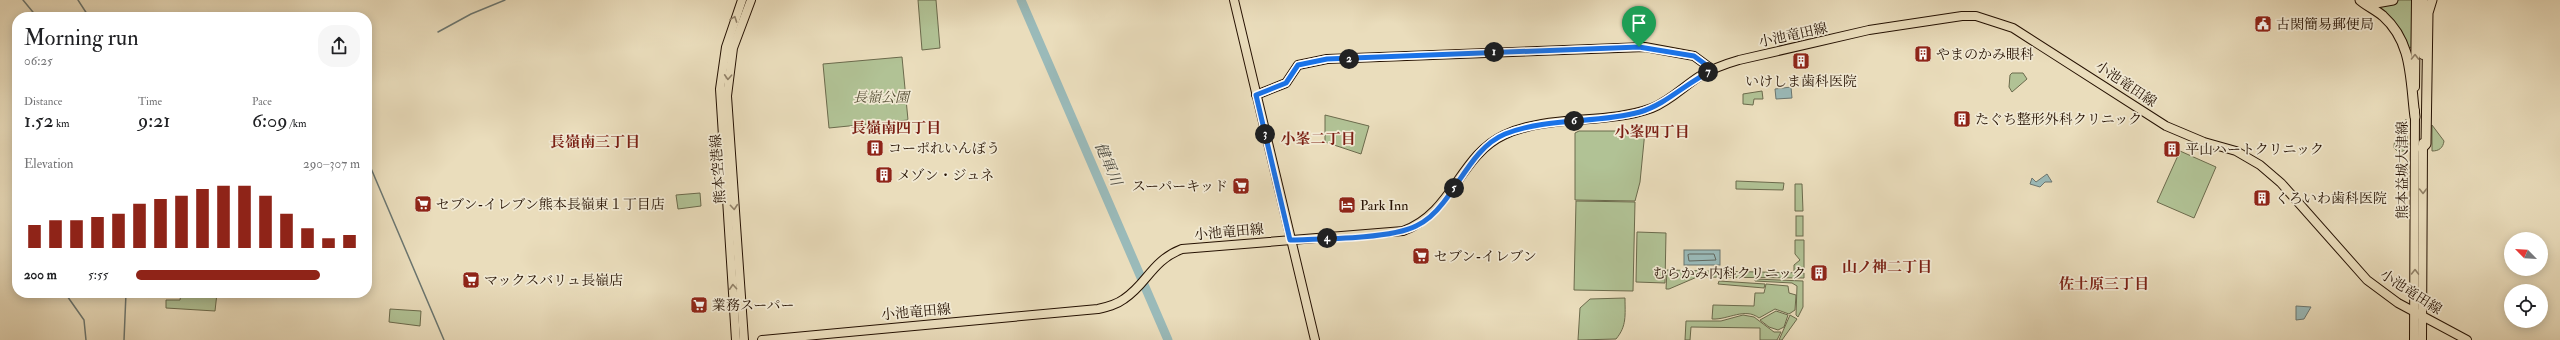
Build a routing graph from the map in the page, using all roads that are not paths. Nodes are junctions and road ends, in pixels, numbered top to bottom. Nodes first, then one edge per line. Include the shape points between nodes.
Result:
1 (742, 0) edge
2 (751, 0) edge
3 (1234, 0) edge
4 (2360, 0) edge
5 (2369, 0) edge
6 (2393, 0) edge
7 (2416, 0) edge
8 (2423, 0) edge
9 (2432, 0) edge
10 (1713, 70) junction
11 (1256, 95) junction
12 (2415, 116) junction
13 (2422, 148) junction
14 (1290, 240) junction
15 (2414, 311) junction
16 (2422, 315) junction
17 (736, 340) edge
18 (744, 340) edge
19 (762, 340) edge
20 (1315, 340) edge
21 (2414, 340) edge
22 (2422, 340) edge
23 (2467, 340) edge

17 -> 1 main road, 熊本空港線 via 720,88 726,47
2 -> 18 main road, 熊本空港線 via 732,48 727,96
3 - 11 main road
4 - 12 highway via 2382,15 2402,37 2407,51
5 - 6 highway via 2376,3
12 -> 7 main road, 熊本益城大津線
8 - 13 main road, 熊本益城大津線
9 - 13 highway via 2428,12 2426,144
10 - 11 main road via 1694,56 1645,47 1327,59 1303,62 1294,69 1286,83
10 - 14 main road, 小池竜田線 via 1654,107 1620,116 1524,128 1504,135 1482,150 1444,203 1416,226 1385,234
10 - 15 main road, 小池竜田線 via 1739,60 1869,30 1952,16 1976,16 2013,28 2166,126 2204,142 2236,151 2260,165 2280,183 2367,280 2388,297
11 - 14 main road
15 -> 12 main road, 熊本益城大津線
13 -> 16 main road, 熊本益城大津線
14 - 19 main road, 小池竜田線 via 1182,249 1165,257 1124,299 1098,309
14 - 20 main road
15 - 16 main road, 小池竜田線
15 - 21 main road, 熊本益城大津線
16 - 22 main road, 熊本益城大津線
16 - 23 main road, 小池竜田線

